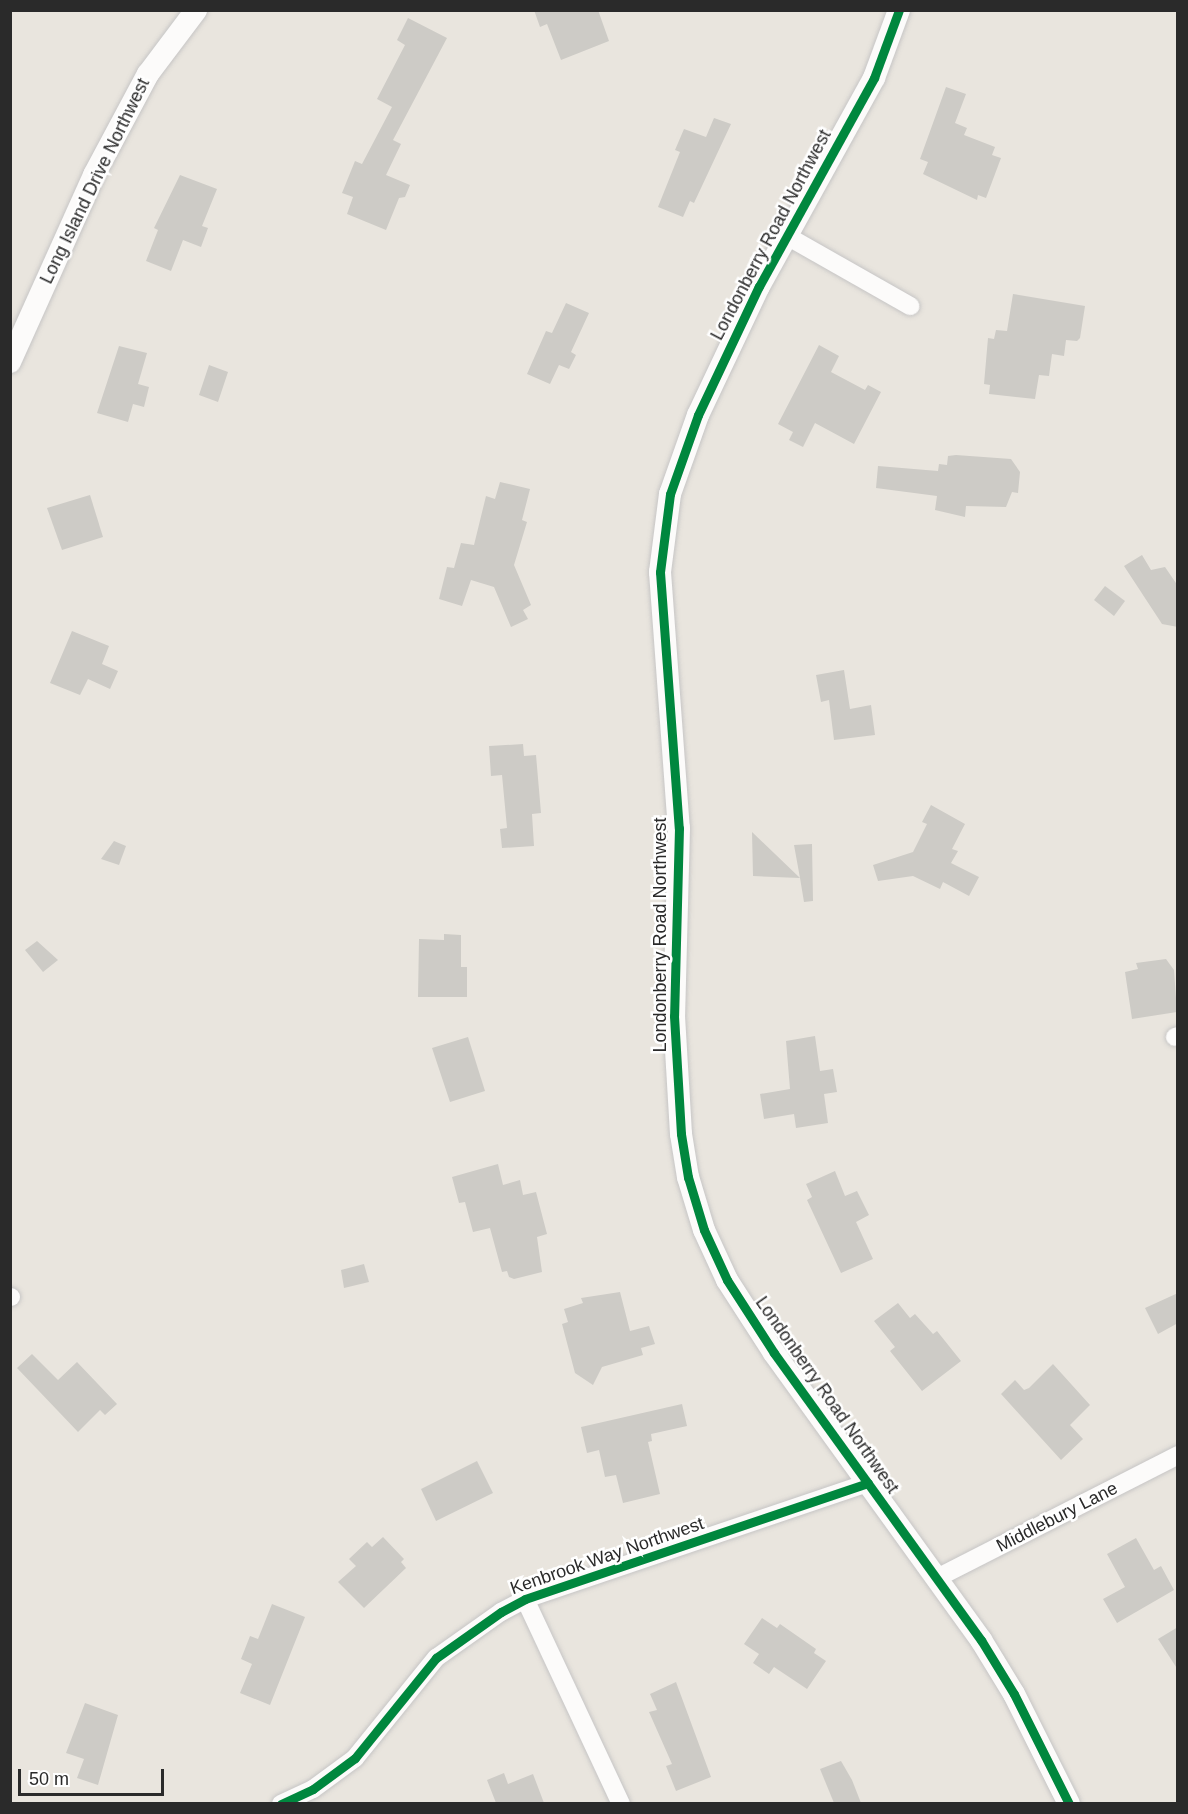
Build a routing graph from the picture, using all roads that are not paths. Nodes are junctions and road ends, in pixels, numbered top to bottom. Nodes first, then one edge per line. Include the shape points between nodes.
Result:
1 (196, 10) edge
2 (898, 10) edge
3 (787, 236) junction
4 (910, 306) dead end
5 (10, 362) edge
6 (1178, 1455) edge
7 (868, 1483) junction
8 (937, 1578) junction
9 (525, 1599) junction
10 (281, 1803) edge
11 (621, 1803) edge
12 (1069, 1803) edge

1 - 5 street, Long Island Drive Northwest via 148,74 94,175
2 - 3 street, Londonberry Road Northwest via 874,78
3 - 4 street
3 - 7 street, Londonberry Road Northwest via 698,415 681,457 663,532 660,572 679,828 675,1065 688,1177 708,1239 727,1280 774,1353
6 - 8 street, Middlebury Lane
7 - 8 street, Londonberry Road Northwest
7 - 9 street, Kenbrook Way Northwest
8 - 12 street, Londonberry Road Northwest via 1014,1694
9 - 10 street, Kenbrook Way Northwest via 469,1632 436,1658 355,1758 313,1789
9 - 11 street

